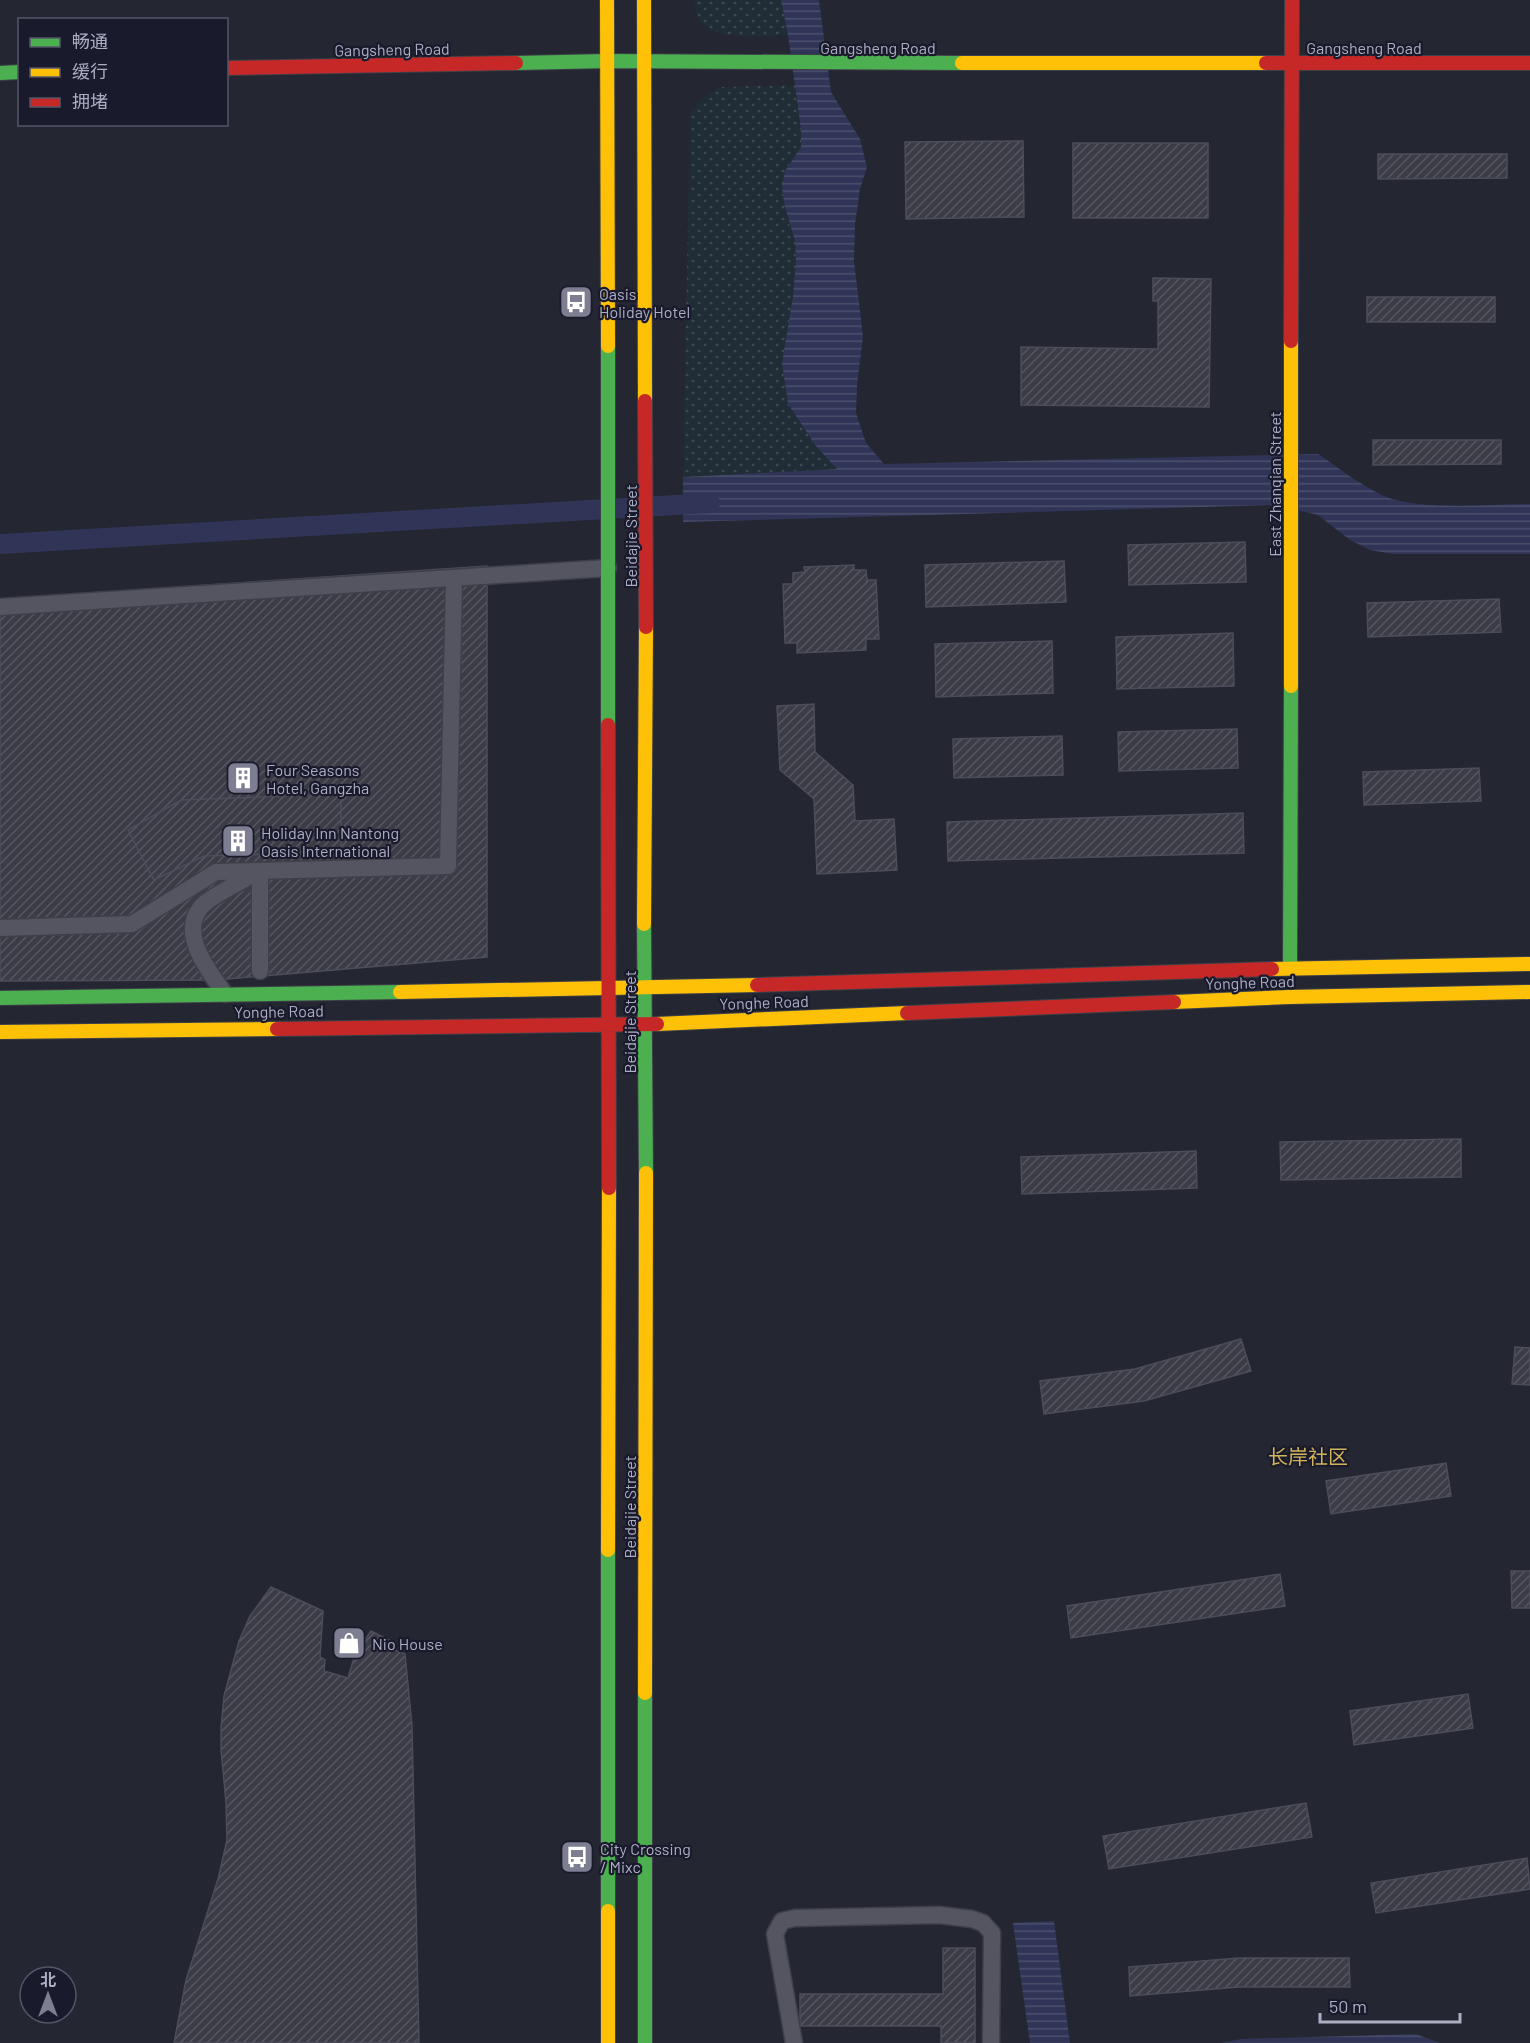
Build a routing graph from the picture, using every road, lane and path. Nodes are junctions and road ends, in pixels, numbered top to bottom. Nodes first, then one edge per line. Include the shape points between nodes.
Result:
1 (607, 0) edge
2 (644, 0) edge
3 (1292, 0) edge
4 (607, 61) junction
5 (644, 62) junction
6 (1291, 63) junction
7 (1530, 63) edge
8 (228, 68) edge
9 (18, 72) edge
10 (0, 73) edge
11 (608, 568) junction
12 (454, 578) junction
13 (0, 607) edge
14 (260, 871) junction
15 (0, 928) edge
16 (1530, 964) edge
17 (1290, 968) junction
18 (260, 971) dead end
19 (609, 988) junction
20 (645, 988) junction
21 (1530, 993) edge
22 (225, 994) junction
23 (0, 998) edge
24 (609, 1023) junction
25 (646, 1024) junction
26 (0, 1032) edge
27 (608, 2043) edge
28 (645, 2043) edge
29 (794, 2043) edge
30 (991, 2043) edge

1 - 4 main road, Beidajie Street
2 - 5 main road, Beidajie Street
3 - 6 main road, East Zhanqian Street
4 - 5 main road, Gangsheng Road
4 - 8 main road, Gangsheng Road
4 - 11 main road, Beidajie Street
5 - 6 main road, Gangsheng Road
5 - 20 main road, Beidajie Street
6 - 7 main road, Gangsheng Road
6 - 17 main road, East Zhanqian Street
9 - 10 main road
11 - 12 street
11 - 19 main road, Beidajie Street
12 - 13 street
12 - 14 street via 448,866
14 - 15 street via 216,872 132,924
14 - 18 street
14 - 22 street via 204,904 194,918 194,945
16 - 17 main road, Yonghe Road
17 - 20 main road, Yonghe Road
19 - 20 main road, Yonghe Road
19 - 22 main road, Yonghe Road
19 - 24 main road, Beidajie Street
20 - 25 main road, Beidajie Street
21 - 25 main road, Yonghe Road via 1289,997
22 - 23 main road, Yonghe Road
24 - 25 main road, Yonghe Road
24 - 26 main road, Yonghe Road
24 - 27 main road, Beidajie Street
25 - 28 main road, Beidajie Street
29 - 30 street via 775,1934 782,1921 939,1915 972,1919 983,1923 992,1933

